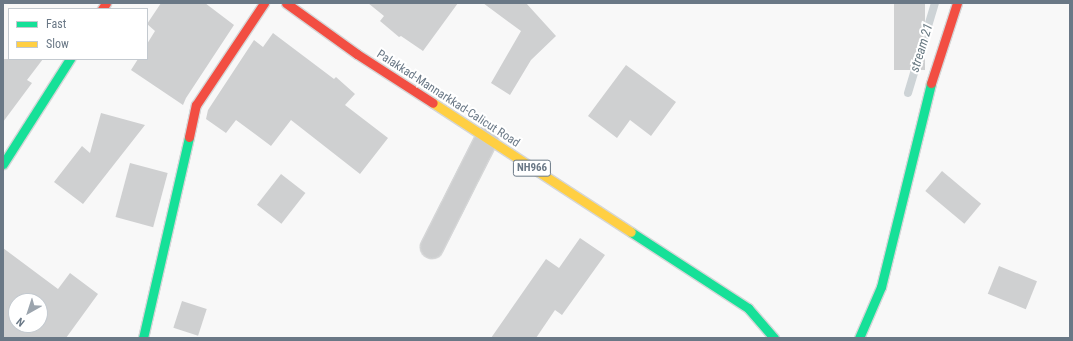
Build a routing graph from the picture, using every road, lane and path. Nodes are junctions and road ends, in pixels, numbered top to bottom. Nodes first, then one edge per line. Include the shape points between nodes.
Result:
1 (264, 3) edge
2 (286, 3) edge
3 (957, 3) edge
4 (69, 60) edge
5 (487, 138) junction
6 (3, 164) edge
7 (432, 247) dead end
8 (143, 338) edge
9 (774, 338) edge
10 (859, 338) edge

1 - 8 main road via 196,105
2 - 5 main road, Palakkad-Mannarkkad-Calicut Road / NH966 via 357,54
3 - 10 main road via 932,81 881,287
4 - 6 main road
5 - 7 street
5 - 9 main road, Palakkad-Mannarkkad-Calicut Road / NH966 via 748,308

